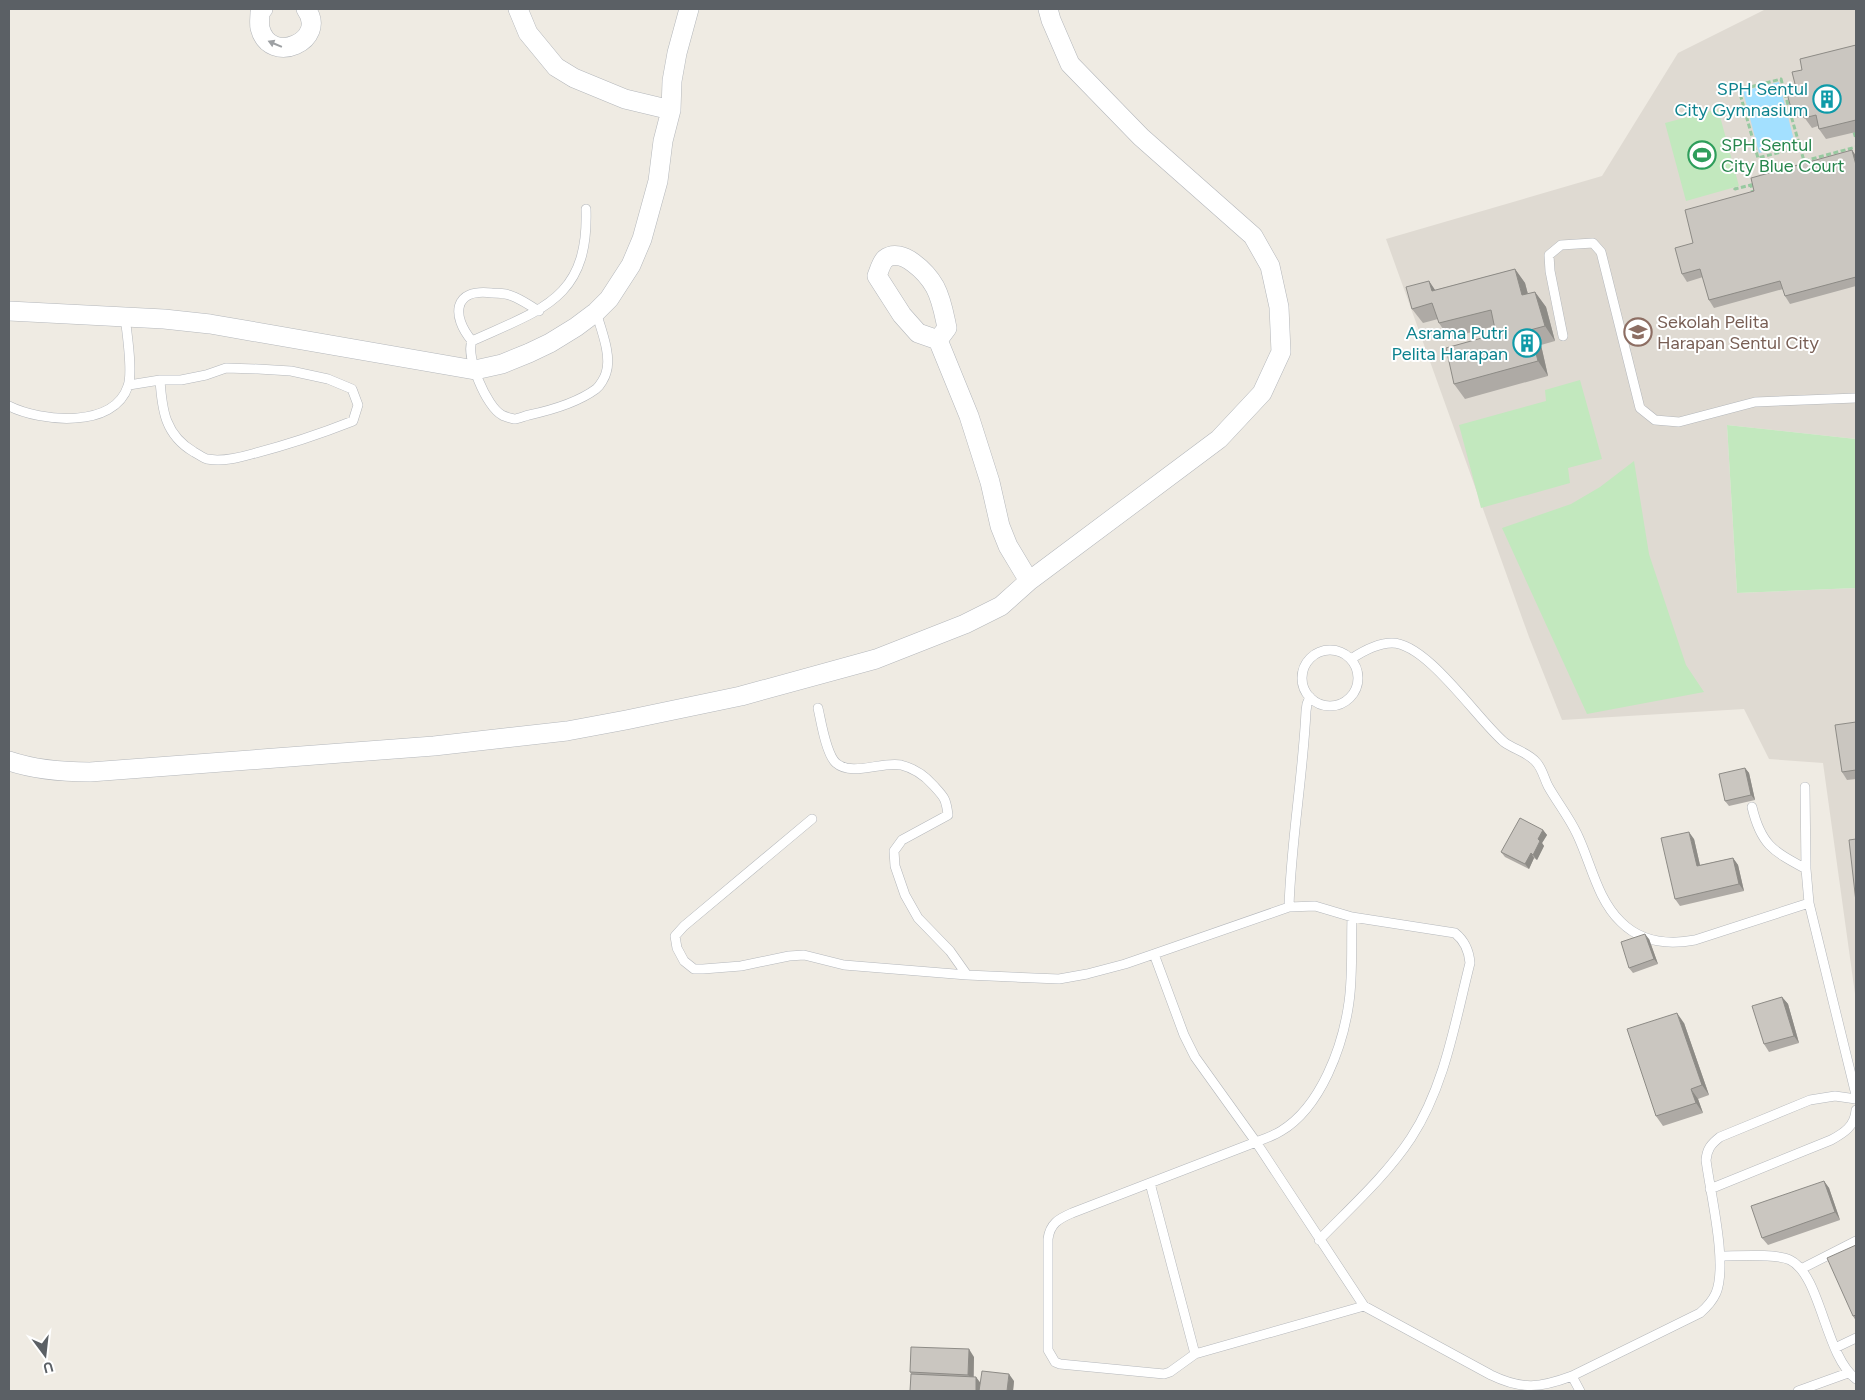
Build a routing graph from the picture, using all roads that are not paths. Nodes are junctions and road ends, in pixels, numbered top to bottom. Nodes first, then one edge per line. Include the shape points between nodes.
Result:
1 (306, 9) edge
2 (518, 9) edge
3 (689, 9) edge
4 (1048, 9) edge
5 (259, 10) edge
6 (671, 110) junction
7 (586, 209) dead end
8 (9, 311) edge
9 (539, 311) junction
10 (596, 312) junction
11 (125, 317) junction
12 (1563, 336) dead end
13 (938, 340) dead end
14 (472, 341) junction
15 (475, 370) junction
16 (160, 380) junction
17 (129, 385) junction
18 (1856, 398) edge
19 (9, 406) edge
20 (1029, 581) junction
21 (1351, 659) junction
22 (1310, 698) junction
23 (818, 708) dead end
24 (9, 761) edge
25 (1805, 787) dead end
26 (1752, 807) dead end
27 (812, 819) dead end
28 (1806, 869) junction
29 (1809, 903) junction
30 (1289, 907) junction
31 (1352, 917) junction
32 (1154, 954) junction
33 (967, 976) junction
34 (1856, 1095) edge
35 (1856, 1099) edge
36 (1856, 1110) edge
37 (1256, 1142) junction
38 (1150, 1183) junction
39 (1710, 1189) junction
40 (1319, 1240) junction
41 (1856, 1241) edge
42 (1720, 1256) junction
43 (1801, 1269) junction
44 (1364, 1306) junction
45 (1856, 1338) edge
46 (1835, 1348) junction
47 (1195, 1354) junction
48 (1848, 1373) junction
49 (1572, 1376) junction
50 (1856, 1379) edge
51 (1580, 1391) edge
52 (1798, 1391) edge

1 -> 5 street via 311,25 306,38 294,47 280,48 267,41 260,28
2 - 6 street via 528,33 556,68 625,99
3 - 6 street via 677,52
4 - 20 street via 1070,64 1141,137 1253,236 1270,266 1278,307 1280,352 1262,393 1219,439
6 - 10 street via 658,181 642,239 632,265
7 - 9 lane via 586,240 582,257 564,290
8 - 11 street
9 - 14 lane
9 - 14 lane via 510,295 482,292 467,296 458,306 463,328
10 - 15 street via 550,343 502,364
10 - 15 lane via 606,347 607,372 598,387 583,397 551,410 514,419 500,415 486,398
11 - 15 street via 210,324
11 - 17 lane
12 - 18 lane via 1549,255 1562,245 1593,243 1600,252 1640,408 1655,420 1679,422 1755,402
13 - 20 street via 969,416 1000,526
14 - 15 lane via 469,346
16 - 16 lane via 181,380 226,368 291,371 328,379 352,389 358,405 353,421 294,444 230,460 206,459 189,449 174,434 162,408
16 - 17 lane
17 - 19 lane via 120,401 99,414 72,418 21,412
20 - 24 street via 1001,606 965,624 876,659 741,696 567,731 434,746 90,772 47,770
21 - 22 lane via 1358,681 1347,701 1332,706
21 - 22 lane via 1329,650 1314,656 1304,668 1303,676
21 - 29 lane via 1378,646 1393,643 1409,646 1431,664 1504,742 1536,762 1577,834 1604,900 1629,929 1655,941 1695,940
22 - 30 lane via 1290,870
23 - 33 lane via 834,761 841,766 856,768 900,765 926,776 946,800 948,815 902,840 894,851 895,866 905,895 918,918 950,952
25 - 28 lane
26 - 28 lane via 1756,825 1767,845
27 - 33 lane via 675,936 684,961 694,968 703,969 804,955 844,965
28 - 29 lane
29 - 34 lane
30 - 31 lane via 1315,906
30 - 32 lane
31 - 37 lane via 1349,1004 1326,1078 1298,1117 1281,1131
31 - 40 lane via 1455,933 1467,947 1470,962 1442,1071 1422,1117 1380,1178
32 - 33 lane via 1106,969 1060,978
32 - 37 lane via 1189,1048
35 - 39 lane via 1835,1096 1810,1100 1720,1137 1707,1151
36 - 39 lane via 1856,1116 1842,1135
37 - 38 lane
37 - 40 lane
38 - 47 lane
38 - 47 lane via 1060,1218 1049,1230 1048,1350 1060,1364 1158,1374 1170,1372
39 - 42 lane
40 - 44 lane
41 - 43 lane
42 - 43 lane via 1774,1256 1790,1260
42 - 49 lane via 1716,1292 1700,1314
43 - 46 lane
44 - 47 lane
44 - 49 lane via 1506,1382 1537,1387
45 - 46 lane
46 - 48 lane
48 - 50 lane
48 - 52 lane
49 - 51 lane

